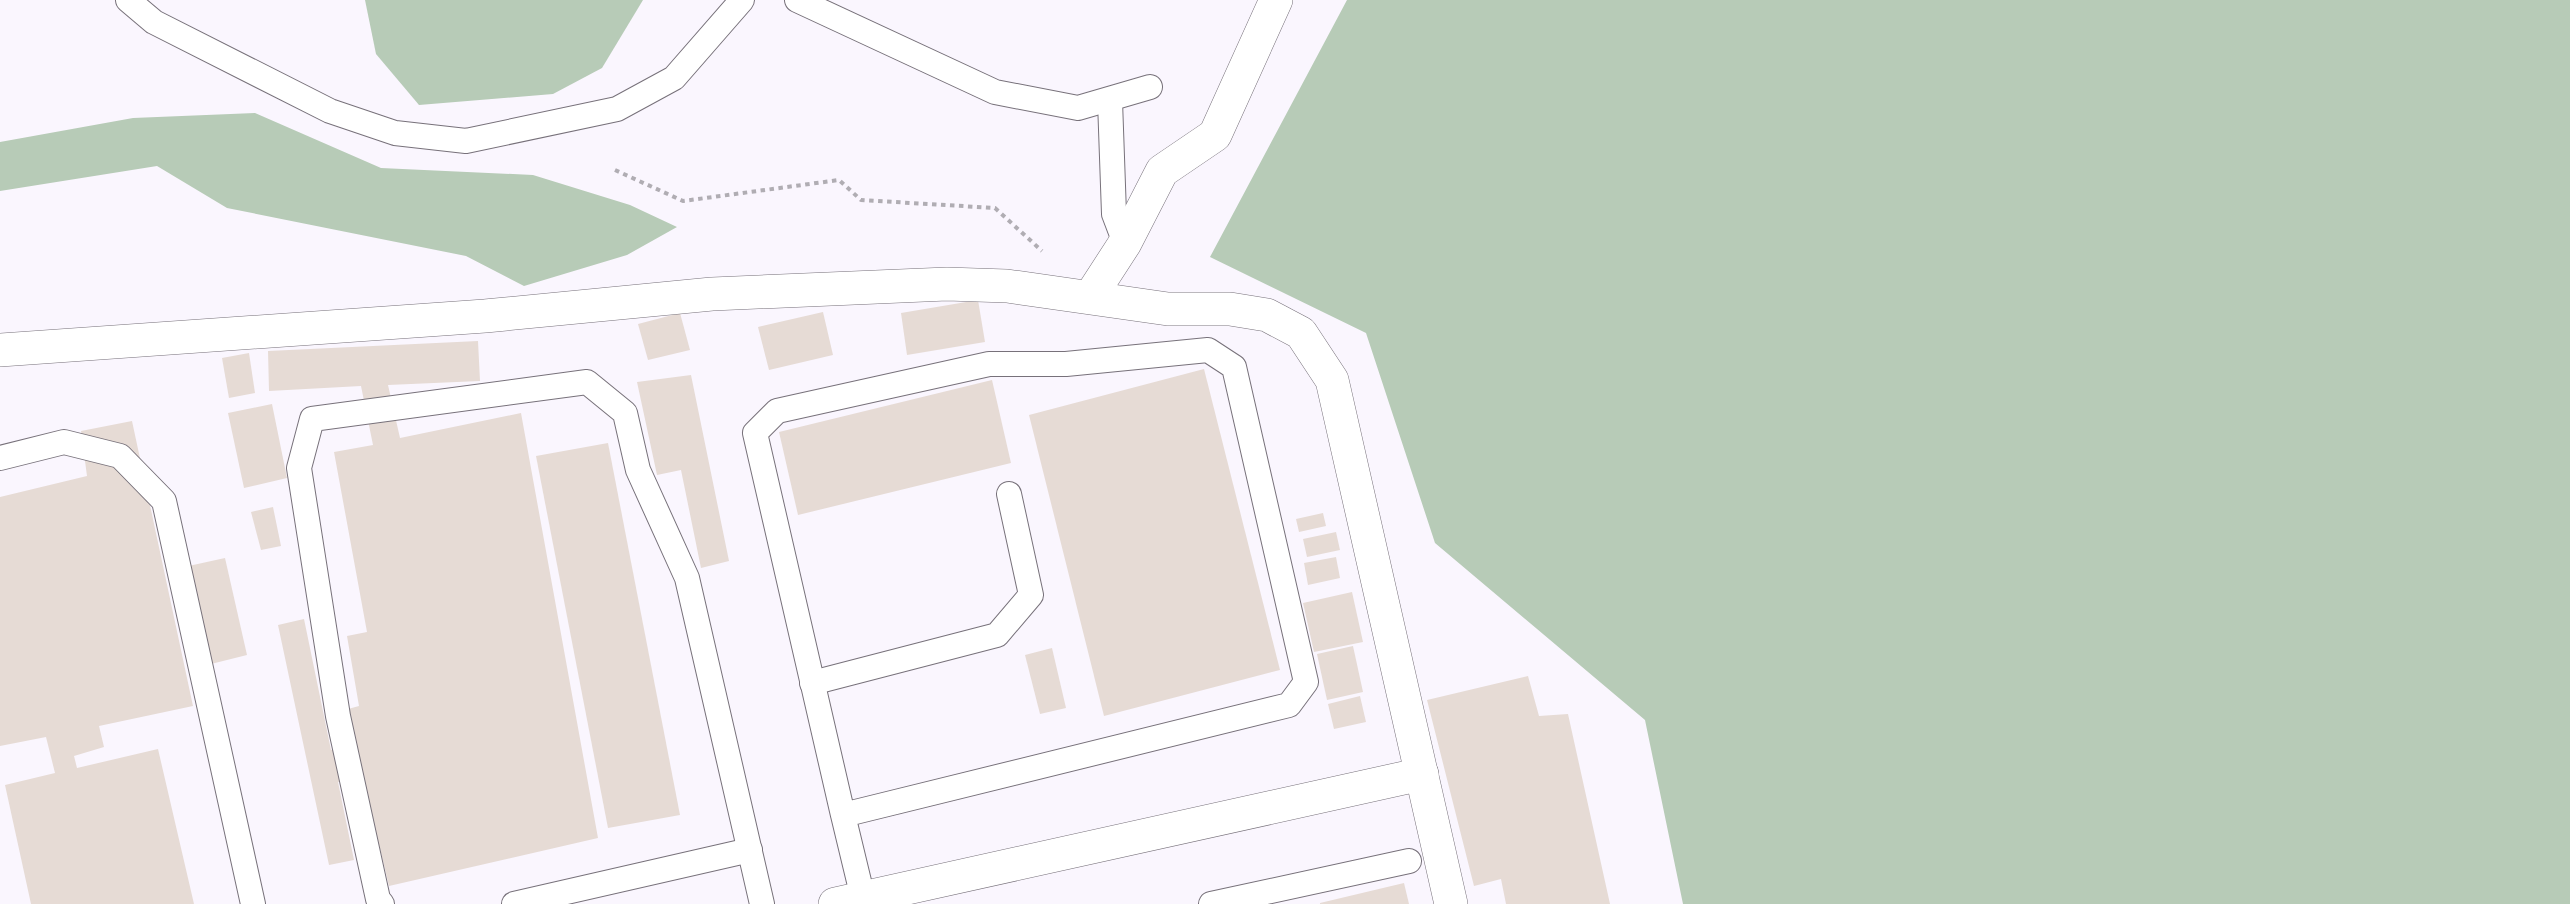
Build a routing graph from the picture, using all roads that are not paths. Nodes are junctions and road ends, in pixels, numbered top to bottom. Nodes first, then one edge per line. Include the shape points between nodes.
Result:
1 (128, 0) edge
2 (742, 0) edge
3 (797, 0) edge
4 (1276, 0) edge
5 (1150, 87) dead end
6 (1110, 100) junction
7 (1125, 243) junction
8 (1090, 297) junction
9 (0, 350) edge
10 (0, 458) edge
11 (1009, 494) dead end
12 (812, 683) junction
13 (1422, 774) junction
14 (843, 814) junction
15 (750, 850) junction
16 (1409, 861) dead end
17 (849, 901) edge
18 (253, 904) edge
19 (382, 904) edge
20 (514, 904) edge
21 (762, 904) edge
22 (1211, 904) edge
23 (1451, 904) edge

1 - 2 lane via 153,22 330,111 395,133 466,141 616,109 674,78
3 - 6 lane via 994,92 1078,108
4 - 7 street via 1215,135 1162,171
5 - 6 lane
6 - 7 lane via 1114,214
7 - 8 street
8 - 9 street via 1007,286 947,284 712,294 485,316
8 - 13 street via 1168,309 1230,309 1268,315 1301,333 1332,380
10 - 18 lane via 64,442 120,456 164,501
11 - 12 lane via 1031,595 997,634
12 - 14 lane
12 - 14 lane via 755,433 777,411 989,364 1066,364 1208,350 1234,367 1306,682 1289,705
13 - 17 street
13 - 23 street
14 - 17 lane
15 - 19 lane via 687,578 638,470 625,413 586,382 312,419 299,468 338,716
15 - 20 lane
15 - 21 lane
16 - 22 lane

